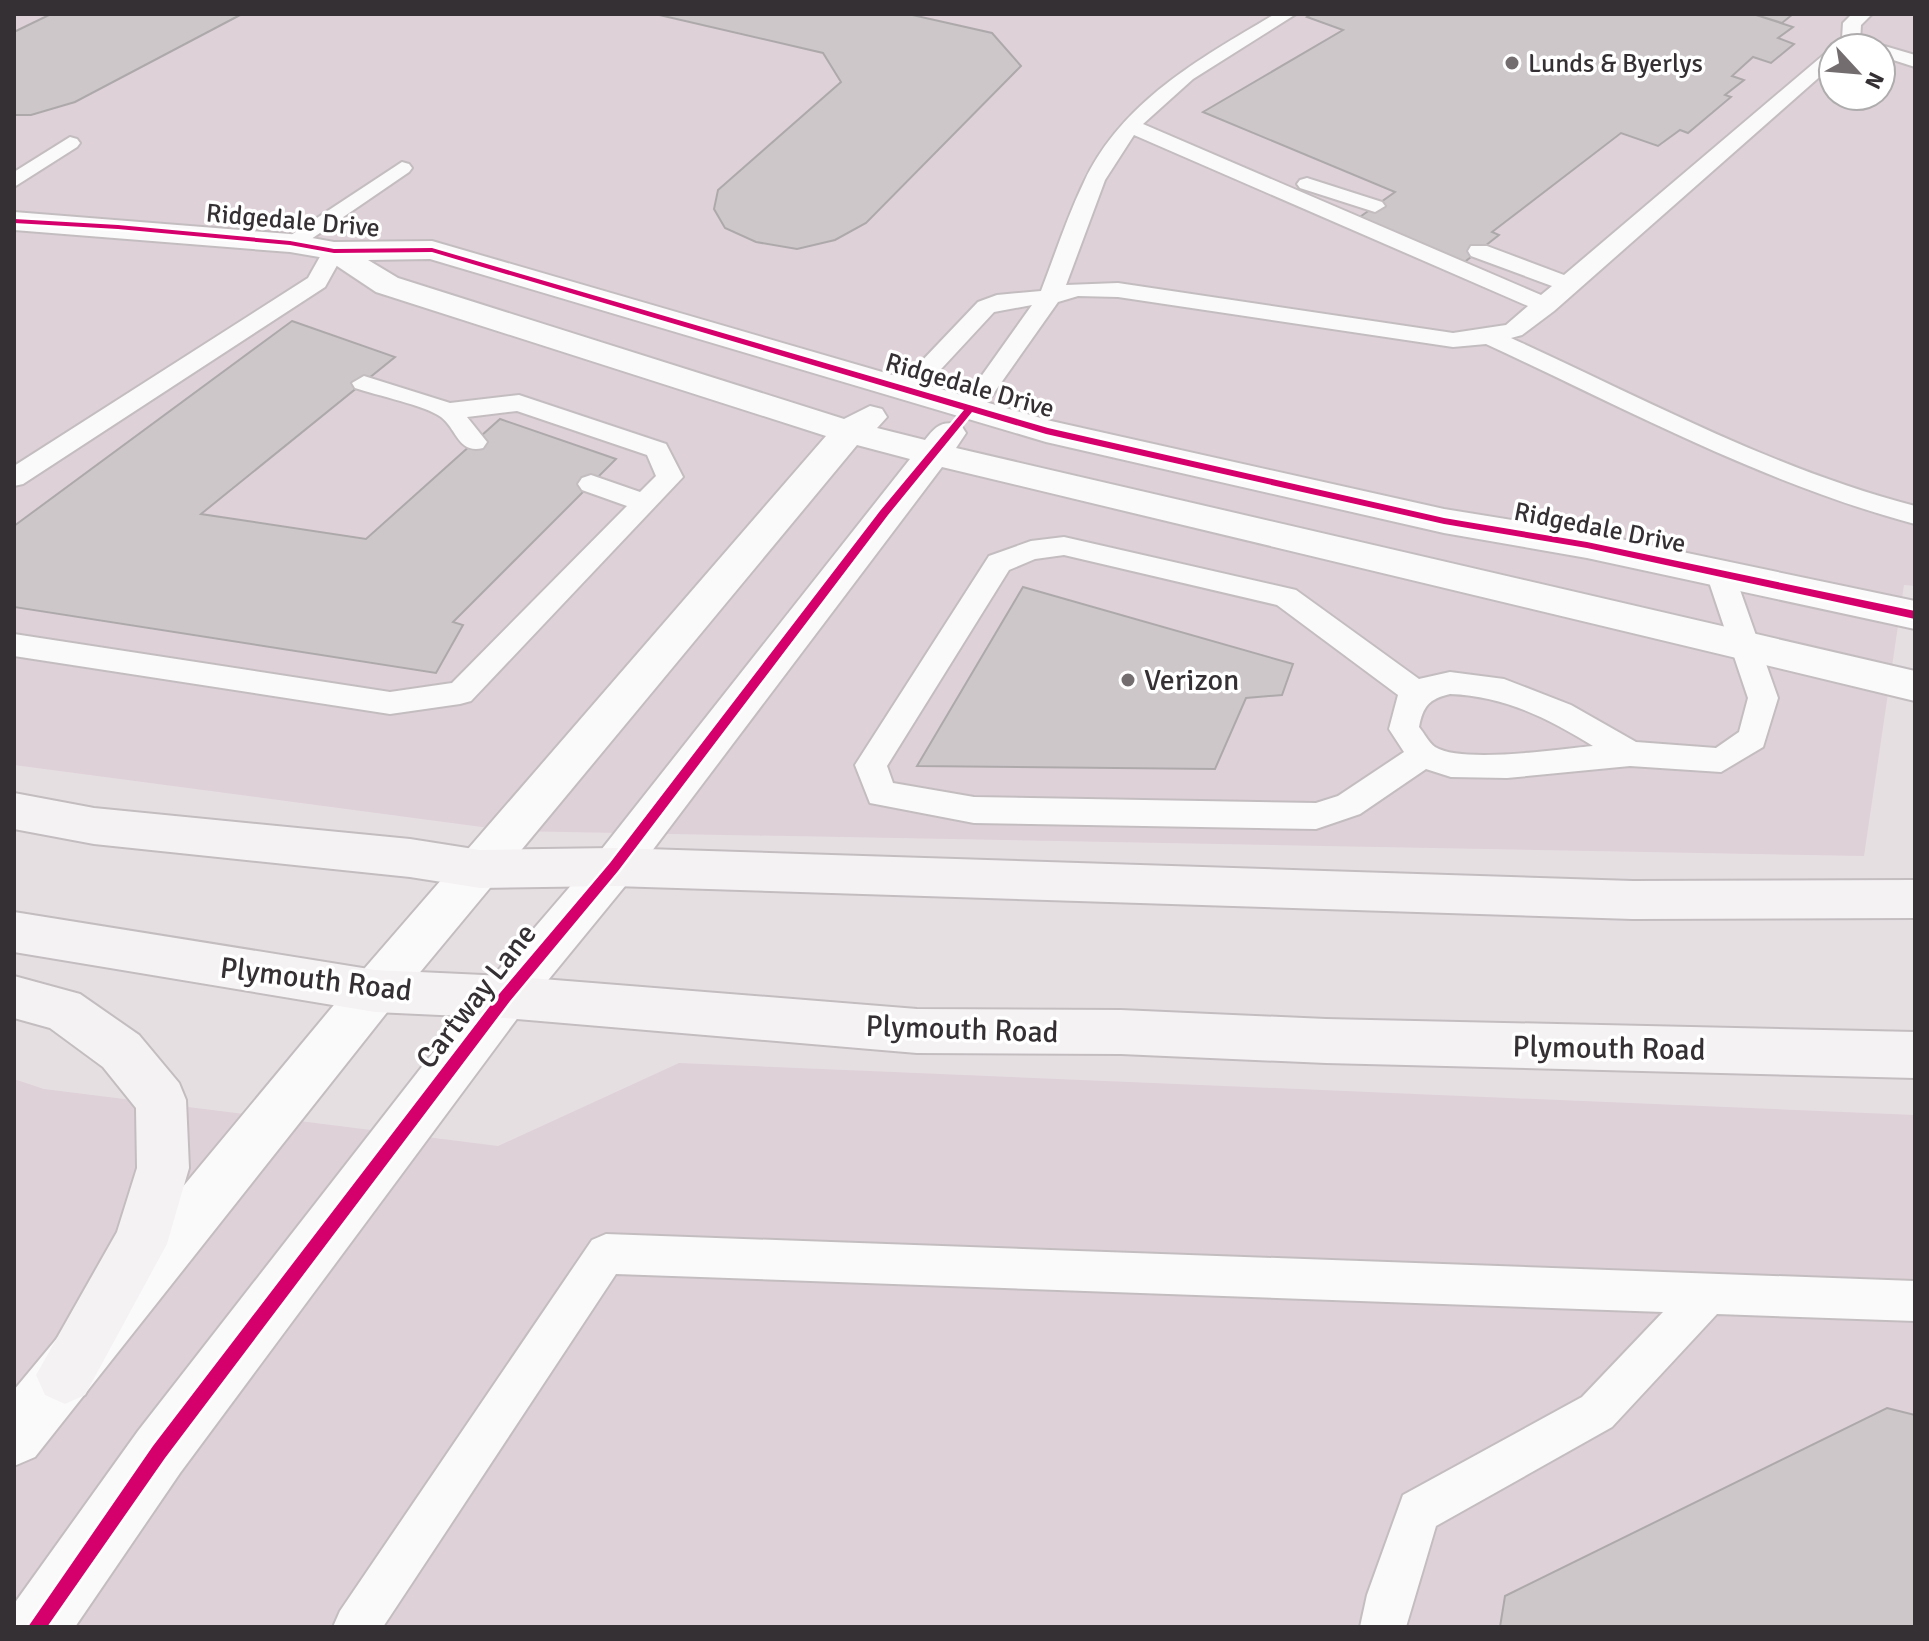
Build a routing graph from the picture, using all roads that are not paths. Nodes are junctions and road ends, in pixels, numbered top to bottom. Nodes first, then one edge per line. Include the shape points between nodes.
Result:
1 (1287, 14) edge
2 (1863, 14) edge
3 (1850, 32) edge
4 (1817, 70) edge
5 (1130, 126) junction
6 (70, 143) dead end
7 (402, 168) dead end
8 (1237, 173) junction
9 (14, 181) edge
10 (1375, 206) dead end
11 (14, 221) edge
12 (290, 243) junction
13 (334, 251) junction
14 (1479, 251) dead end
15 (1570, 285) junction
16 (1050, 297) junction
17 (1546, 306) junction
18 (232, 337) junction
19 (1489, 337) junction
20 (258, 346) dead end
21 (364, 383) dead end
22 (908, 390) junction
23 (970, 409) junction
24 (449, 411) junction
25 (849, 432) junction
26 (474, 442) dead end
27 (931, 453) junction
28 (14, 478) edge
29 (591, 484) dead end
30 (646, 503) junction
31 (1915, 515) edge
32 (1720, 573) junction
33 (1915, 615) edge
34 (14, 645) edge
35 (1747, 646) junction
36 (1915, 686) edge
37 (1419, 695) junction
38 (1630, 754) junction
39 (1423, 755) junction
40 (14, 811) edge
41 (614, 867) junction
42 (480, 869) junction
43 (1915, 899) edge
44 (14, 932) edge
45 (375, 991) junction
46 (14, 997) edge
47 (505, 997) junction
48 (1915, 1055) edge
49 (1709, 1293) junction
50 (1915, 1301) edge
51 (65, 1375) junction
52 (14, 1436) edge
53 (37, 1627) edge
54 (356, 1627) edge
55 (1383, 1627) edge

1 - 5 lane via 1186,75
2 - 3 lane
4 - 15 lane
5 - 8 lane
5 - 16 lane via 1095,180
6 - 9 lane
7 - 12 lane
8 - 10 lane via 1293,180
8 - 17 lane
11 - 12 street, Ridgedale Drive
12 - 13 street, Ridgedale Drive
13 - 18 lane via 317,282
13 - 22 street, Ridgedale Drive via 432,250
13 - 25 street, Ridgedale Drive via 387,285
14 - 15 lane
15 - 17 lane
16 - 19 lane via 1077,289 1118,290 1453,340
16 - 22 lane via 986,307
16 - 23 lane
17 - 19 lane via 1514,330
18 - 20 lane
18 - 28 lane
19 - 31 lane via 1801,479
21 - 24 lane
22 - 23 street, Ridgedale Drive
22 - 25 street
23 - 27 street, Cartway Lane
23 - 32 street, Ridgedale Drive via 1444,521
24 - 26 lane
24 - 30 lane via 519,403 657,450 670,477
25 - 27 street, Ridgedale Drive
25 - 42 street
27 - 35 street, Ridgedale Drive
27 - 41 street, Cartway Lane
29 - 30 lane
30 - 34 lane via 460,693 390,703
32 - 33 street, Ridgedale Drive
32 - 35 lane
35 - 36 street, Ridgedale Drive
35 - 38 lane via 1763,698 1752,739 1721,760
37 - 38 lane via 1455,682 1518,693 1591,728
37 - 39 lane via 1408,704 1404,729
37 - 39 lane via 1286,597 1064,546 1031,550 999,563 871,765 881,794 974,810 1316,816 1349,805
38 - 39 lane via 1507,766 1451,765
40 - 42 main road via 94,826
41 - 42 main road
41 - 43 main road via 1633,900
41 - 47 street, Cartway Lane
42 - 45 street
44 - 45 main road, Plymouth Road
45 - 47 main road, Plymouth Road
45 - 51 street
46 - 51 main road via 63,1009 121,1051 161,1100 163,1168 140,1244
47 - 48 main road, Plymouth Road via 917,1031
47 - 53 street, Cartway Lane via 159,1452
49 - 50 lane
49 - 54 lane via 606,1254
49 - 55 lane via 1597,1412 1419,1511
51 - 52 street

